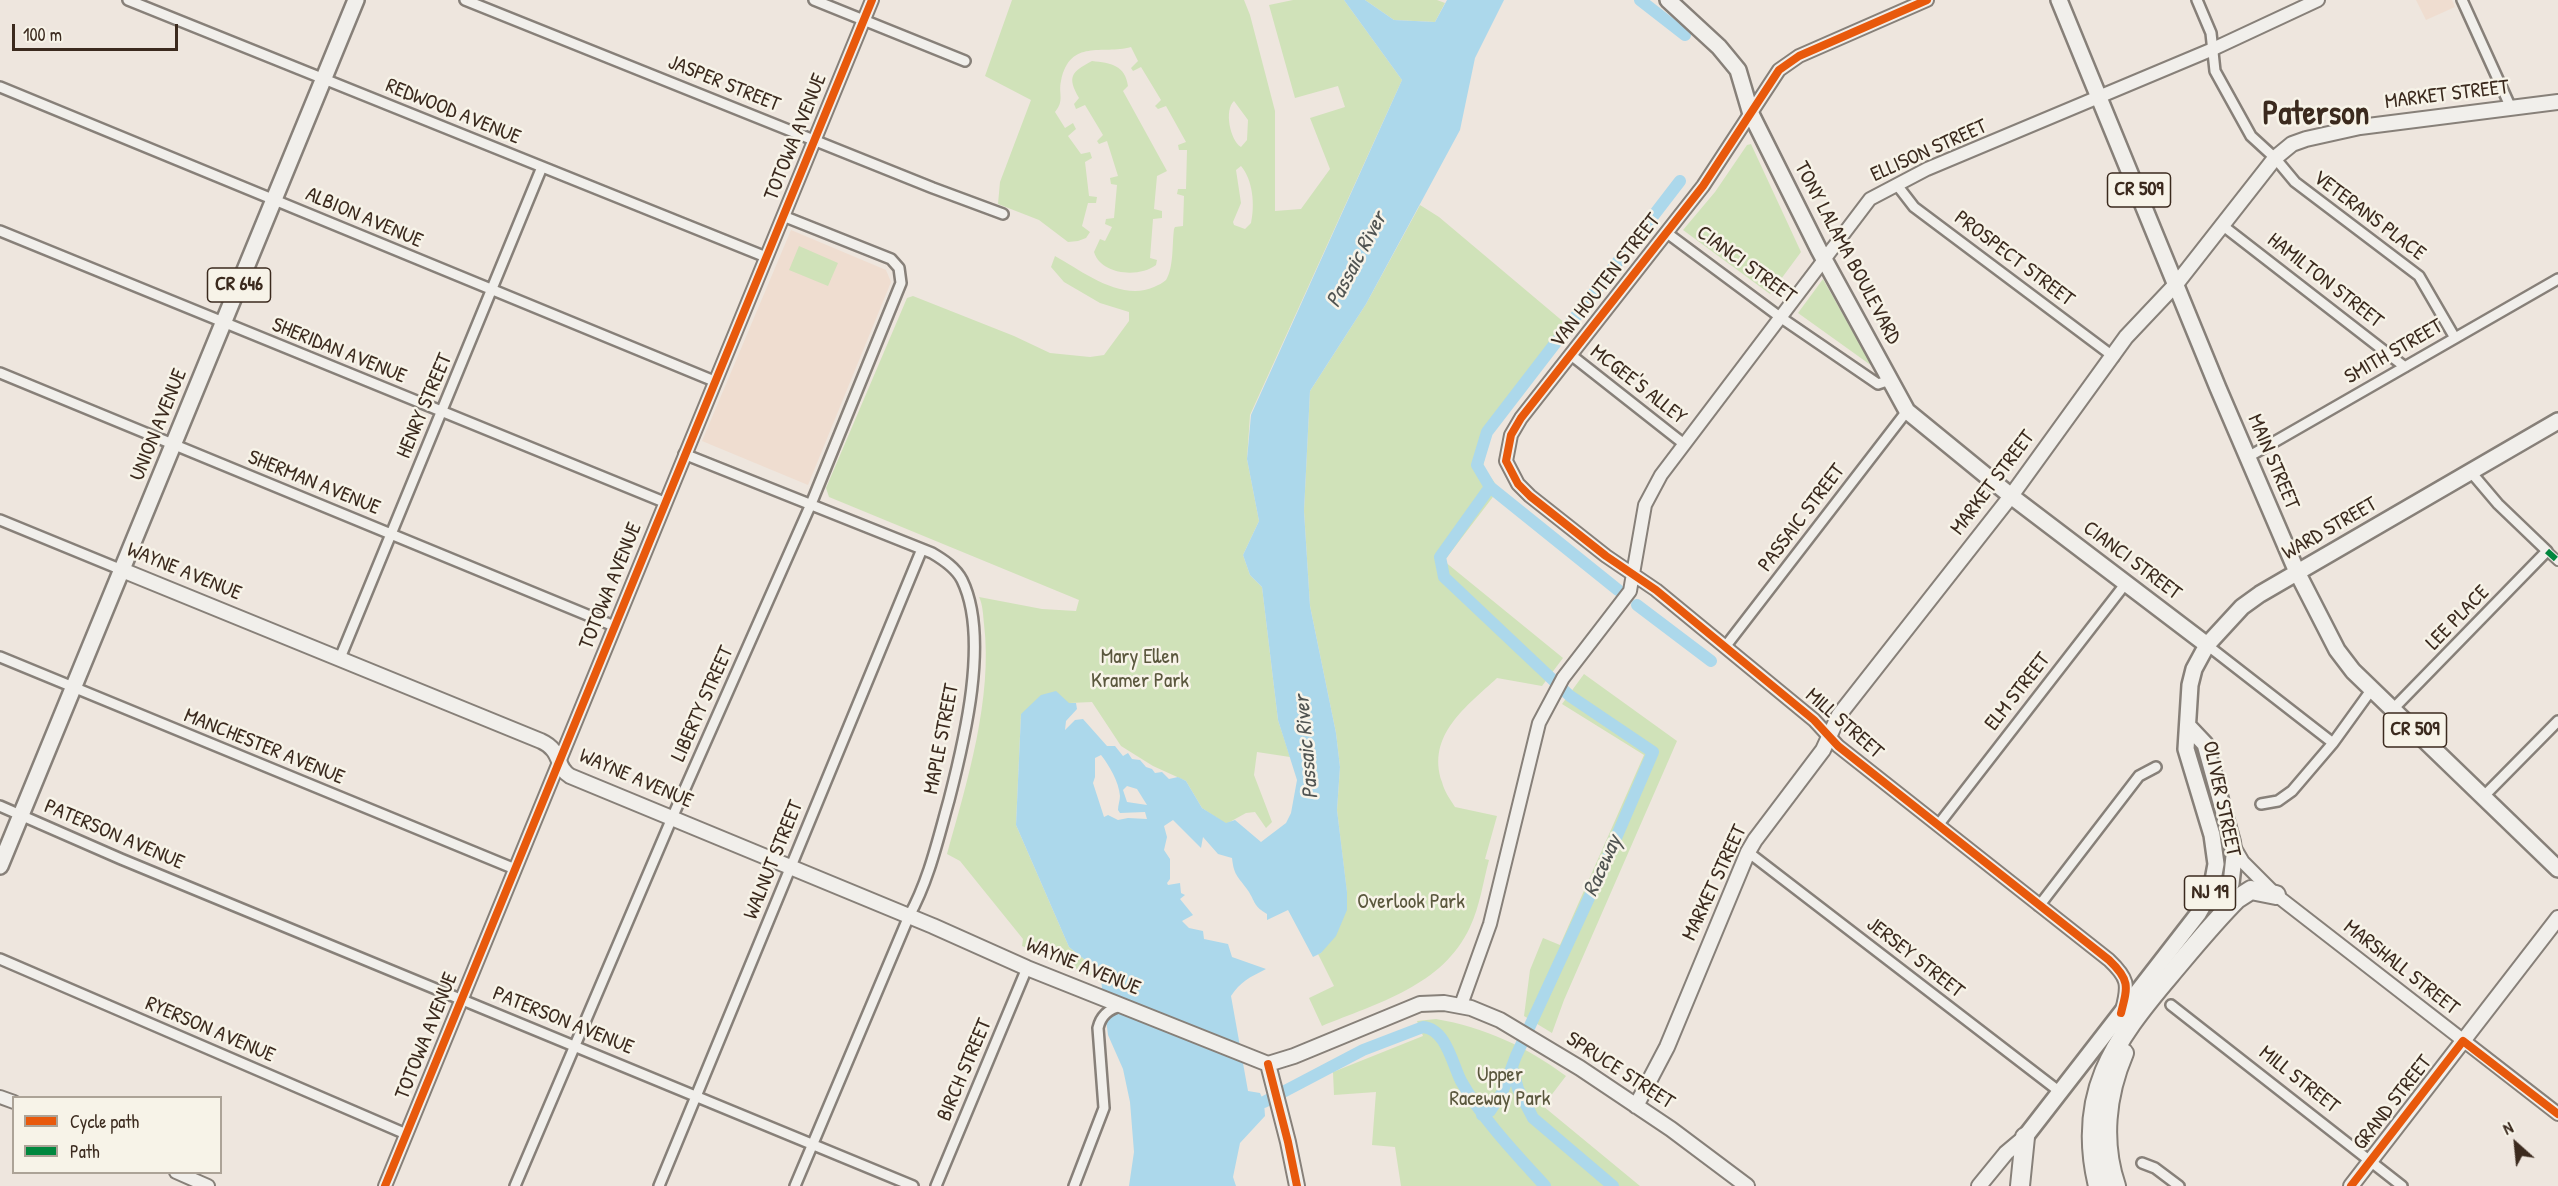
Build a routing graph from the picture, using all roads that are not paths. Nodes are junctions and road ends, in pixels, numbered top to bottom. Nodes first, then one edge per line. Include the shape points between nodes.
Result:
1 (128, 0) edge
2 (356, 0) edge
3 (465, 0) edge
4 (814, 0) edge
5 (872, 0) edge
6 (1668, 0) edge
7 (1927, 0) edge
8 (2060, 0) edge
9 (2197, 0) edge
10 (2318, 0) edge
11 (2462, 0) edge
12 (864, 20) junction
13 (2213, 49) junction
14 (965, 61) dead end
15 (323, 80) junction
16 (0, 87) edge
17 (2100, 97) junction
18 (2558, 102) edge
19 (2511, 108) junction
20 (1751, 114) junction
21 (814, 140) junction
22 (2275, 158) junction
23 (542, 167) junction
24 (1897, 184) junction
25 (274, 200) junction
26 (1004, 214) dead end
27 (783, 216) junction
28 (2222, 225) junction
29 (0, 231) edge
30 (1667, 233) junction
31 (766, 257) junction
32 (1823, 259) junction
33 (2558, 279) edge
34 (2177, 283) junction
35 (491, 291) junction
36 (1780, 317) junction
37 (223, 323) junction
38 (2455, 338) junction
39 (1571, 355) junction
40 (2114, 357) junction
41 (2405, 367) junction
42 (0, 374) edge
43 (1890, 380) junction
44 (714, 381) junction
45 (1907, 411) junction
46 (442, 413) junction
47 (2558, 421) edge
48 (1684, 444) junction
49 (174, 446) junction
50 (684, 453) junction
51 (2248, 458) junction
52 (2470, 471) junction
53 (1512, 474) joint
54 (2011, 495) junction
55 (664, 502) junction
56 (810, 504) junction
57 (0, 520) edge
58 (390, 534) junction
59 (922, 549) junction
60 (2547, 551) junction
61 (2558, 561) edge
62 (122, 570) junction
63 (2297, 572) junction
64 (1634, 575) junction
65 (2126, 583) junction
66 (614, 626) junction
67 (2207, 645) junction
68 (1725, 646) junction
69 (0, 657) edge
70 (340, 658) junction
71 (74, 688) junction
72 (2372, 689) junction
73 (2393, 709) junction
74 (2558, 721) edge
75 (2187, 726) junction
76 (1828, 735) junction
77 (2333, 742) junction
78 (560, 760) junction
79 (2156, 767) dead end
80 (2483, 796) junction
81 (2260, 804) dead end
82 (0, 806) edge
83 (21, 814) junction
84 (672, 818) junction
85 (1938, 824) junction
86 (2232, 842) junction
87 (1748, 852) junction
88 (0, 866) edge
89 (791, 867) junction
90 (515, 869) junction
91 (2558, 869) edge
92 (2231, 884) joint
93 (2276, 895) junction
94 (2039, 906) junction
95 (909, 916) junction
96 (2558, 918) edge
97 (2213, 923) junction
98 (0, 959) edge
99 (1027, 968) junction
100 (461, 999) junction
101 (2147, 1001) junction
102 (1461, 1005) junction
103 (2171, 1005) dead end
104 (1123, 1006) junction
105 (2121, 1013) junction
106 (2463, 1041) junction
107 (576, 1045) junction
108 (1268, 1064) junction
109 (2060, 1092) junction
110 (697, 1096) junction
111 (1636, 1106) junction
112 (2558, 1114) edge
113 (406, 1134) junction
114 (2025, 1137) junction
115 (813, 1144) junction
116 (2370, 1161) junction
117 (2142, 1163) dead end
118 (178, 1174) edge
119 (208, 1186) edge
120 (384, 1186) edge
121 (515, 1186) edge
122 (660, 1186) edge
123 (795, 1186) edge
124 (913, 1186) edge
125 (936, 1186) edge
126 (1074, 1186) edge
127 (1297, 1186) edge
128 (1748, 1186) edge
129 (1980, 1186) edge
130 (2020, 1186) edge
131 (2098, 1186) edge
132 (2116, 1186) edge
133 (2179, 1186) edge
134 (2351, 1186) edge
135 (2402, 1186) edge

1 - 15 street, REDWOOD AVENUE
2 - 15 main road, UNION AVENUE / CR 646
3 - 21 street, JASPER STREET
4 - 12 street
5 - 12 street, TOTOWA AVENUE
6 - 20 main road, TONY LALAMA BOULEVARD via 1738,70
7 - 20 street, VAN HOUTEN STREET via 1786,64
8 - 17 main road, MAIN STREET / CR 509
9 - 13 street, VETERANS PLACE via 2211,33
10 - 13 street, ELLISON STREET
11 - 19 street
12 - 14 street
12 - 21 street, TOTOWA AVENUE
13 - 17 street, ELLISON STREET
13 - 22 street, VETERANS PLACE via 2215,71 2243,124 2261,148
15 - 23 street, REDWOOD AVENUE
15 - 25 main road, UNION AVENUE / CR 646
16 - 25 street, ALBION AVENUE
17 - 24 street, ELLISON STREET
17 - 34 main road, MAIN STREET / CR 509
18 - 19 main road, MARKET STREET
19 - 22 main road, MARKET STREET via 2346,130 2292,144
20 - 30 street, VAN HOUTEN STREET via 1721,162
20 - 32 main road, TONY LALAMA BOULEVARD
21 - 26 street, JASPER STREET
21 - 27 street, TOTOWA AVENUE
22 - 28 main road, MARKET STREET
22 - 38 street, VETERANS PLACE via 2295,182 2419,276
23 - 31 street, REDWOOD AVENUE
23 - 35 street, HENRY STREET
24 - 32 street, ELLISON STREET via 1867,202
24 - 40 street, PROSPECT STREET via 1914,207
25 - 35 street, ALBION AVENUE
25 - 37 main road, UNION AVENUE / CR 646
27 - 31 street, TOTOWA AVENUE
27 - 56 street, LIBERTY STREET via 891,259 899,268 901,283
28 - 34 main road, MARKET STREET
28 - 41 street, HAMILTON STREET
29 - 37 street, SHERIDAN AVENUE
30 - 36 street, CIANCI STREET
30 - 39 street, VAN HOUTEN STREET
31 - 44 street, TOTOWA AVENUE
32 - 36 street, ELLISON STREET
32 - 43 main road, TONY LALAMA BOULEVARD
33 - 38 street, SMITH STREET
34 - 40 main road, MARKET STREET via 2126,337
34 - 51 main road, MAIN STREET / CR 509
35 - 44 street, ALBION AVENUE
35 - 46 street, HENRY STREET
36 - 43 street, CIANCI STREET via 1878,384
36 - 48 street, ELLISON STREET
37 - 46 street, SHERIDAN AVENUE
37 - 49 main road, UNION AVENUE / CR 646
38 - 41 street, SMITH STREET
39 - 48 street, MCGEE'S ALLEY
39 - 53 street, VAN HOUTEN STREET via 1511,435 1506,460
40 - 54 main road, MARKET STREET
41 - 51 street, SMITH STREET
42 - 49 street, SHERMAN AVENUE
43 - 45 main road, TONY LALAMA BOULEVARD
44 - 50 street, TOTOWA AVENUE
45 - 54 main road, CIANCI STREET
45 - 68 street, PASSAIC STREET
46 - 55 street, SHERIDAN AVENUE
46 - 58 street, HENRY STREET
47 - 52 main road, WARD STREET
48 - 64 street, ELLISON STREET via 1648,498
49 - 58 street, SHERMAN AVENUE
49 - 62 main road, UNION AVENUE / CR 646
50 - 55 street, TOTOWA AVENUE
50 - 56 street, MAPLE STREET
51 - 63 main road, MAIN STREET / CR 509
52 - 60 street
52 - 63 main road, WARD STREET
53 - 64 street, MILL STREET via 1530,496
54 - 65 main road, CIANCI STREET
54 - 76 main road, MARKET STREET via 1839,715
55 - 66 street, TOTOWA AVENUE
56 - 59 street, MAPLE STREET
56 - 84 street, LIBERTY STREET
57 - 62 street, WAYNE AVENUE
58 - 66 street, SHERMAN AVENUE
58 - 70 street, HENRY STREET
59 - 89 street, WALNUT STREET
59 - 95 street, MAPLE STREET via 943,559 962,580 971,612 974,669 962,752 938,842
60 - 61 street
60 - 73 street, LEE PLACE
62 - 70 main road, WAYNE AVENUE
62 - 71 main road, UNION AVENUE / CR 646
63 - 67 main road, WARD STREET / NJ 19 via 2241,607
63 - 72 main road, MAIN STREET / CR 509 via 2343,659
64 - 68 street, MILL STREET
64 - 102 street, ELLISON STREET via 1626,598 1552,695 1537,730 1490,924
65 - 67 main road, CIANCI STREET
65 - 85 street, ELM STREET
66 - 78 street, TOTOWA AVENUE
67 - 75 main road, WARD STREET / NJ 19 via 2190,685
67 - 77 street, CIANCI STREET
68 - 76 street, MILL STREET
69 - 71 street, MANCHESTER AVENUE
70 - 78 main road, WAYNE AVENUE via 549,745
71 - 83 main road, UNION AVENUE / CR 646
71 - 90 street, MANCHESTER AVENUE
72 - 73 main road, MAIN STREET / CR 509
72 - 77 street, OLIVER STREET
73 - 80 main road, MAIN STREET / CR 509
74 - 80 street
75 - 86 main road, OLIVER STREET / NJ 19 via 2205,744
75 - 105 main road, OLIVER STREET / NJ 19 via 2186,749 2214,845 2213,882 2198,915
76 - 85 street, MILL STREET
76 - 87 main road, MARKET STREET via 1823,750
77 - 81 street, OLIVER STREET via 2286,797
78 - 84 main road, WAYNE AVENUE via 570,776
78 - 90 street, TOTOWA AVENUE
79 - 94 street via 2139,776
80 - 91 main road, MAIN STREET / CR 509
82 - 83 street, PATERSON AVENUE
83 - 88 main road, UNION AVENUE / CR 646
83 - 100 street, PATERSON AVENUE
84 - 89 main road, WAYNE AVENUE
84 - 107 street, LIBERTY STREET
85 - 94 street, MILL STREET
86 - 92 main road, OLIVER STREET / NJ 19
86 - 93 street, MARSHALL STREET via 2243,862
87 - 109 street, JERSEY STREET
87 - 111 main road, MARKET STREET via 1667,1047
89 - 95 main road, WAYNE AVENUE
89 - 110 street, WALNUT STREET
90 - 100 street, TOTOWA AVENUE
92 - 97 highway, NJ 19 via 2223,909
93 - 97 highway via 2251,890
93 - 106 street, MARSHALL STREET
94 - 105 street, MILL STREET via 2123,975 2127,987
95 - 99 main road, WAYNE AVENUE
95 - 115 street, MAPLE STREET
96 - 106 main road, GRAND STREET
97 - 101 highway, NJ 19
98 - 113 street, RYERSON AVENUE
99 - 104 main road, WAYNE AVENUE
99 - 125 street, BIRCH STREET
100 - 107 street, PATERSON AVENUE
100 - 113 street, TOTOWA AVENUE
101 - 131 highway, NJ 19 via 2114,1048 2097,1092 2091,1151
101 - 132 highway via 2109,1098 2108,1147
102 - 108 main road via 1420,1004
102 - 111 main road, SPRUCE STREET via 1514,1027
103 - 116 street, MILL STREET
104 - 108 main road, WAYNE AVENUE
104 - 126 street via 1107,1012 1100,1020 1097,1037 1104,1108
105 - 109 main road, OLIVER STREET / NJ 19
106 - 112 street, MARSHALL STREET
106 - 116 main road, GRAND STREET
107 - 110 street, PATERSON AVENUE
107 - 121 street, LIBERTY STREET
108 - 127 main road
109 - 114 main road, OLIVER STREET / NJ 19
110 - 115 street, PATERSON AVENUE
110 - 122 street, WALNUT STREET
111 - 128 main road, SPRUCE STREET
113 - 120 street, TOTOWA AVENUE
114 - 129 main road, OLIVER STREET via 2006,1153
114 - 130 highway
115 - 123 street, MAPLE STREET
115 - 124 street, PATERSON AVENUE
116 - 134 main road, GRAND STREET
116 - 135 street, MILL STREET
117 - 133 street
118 - 119 street

